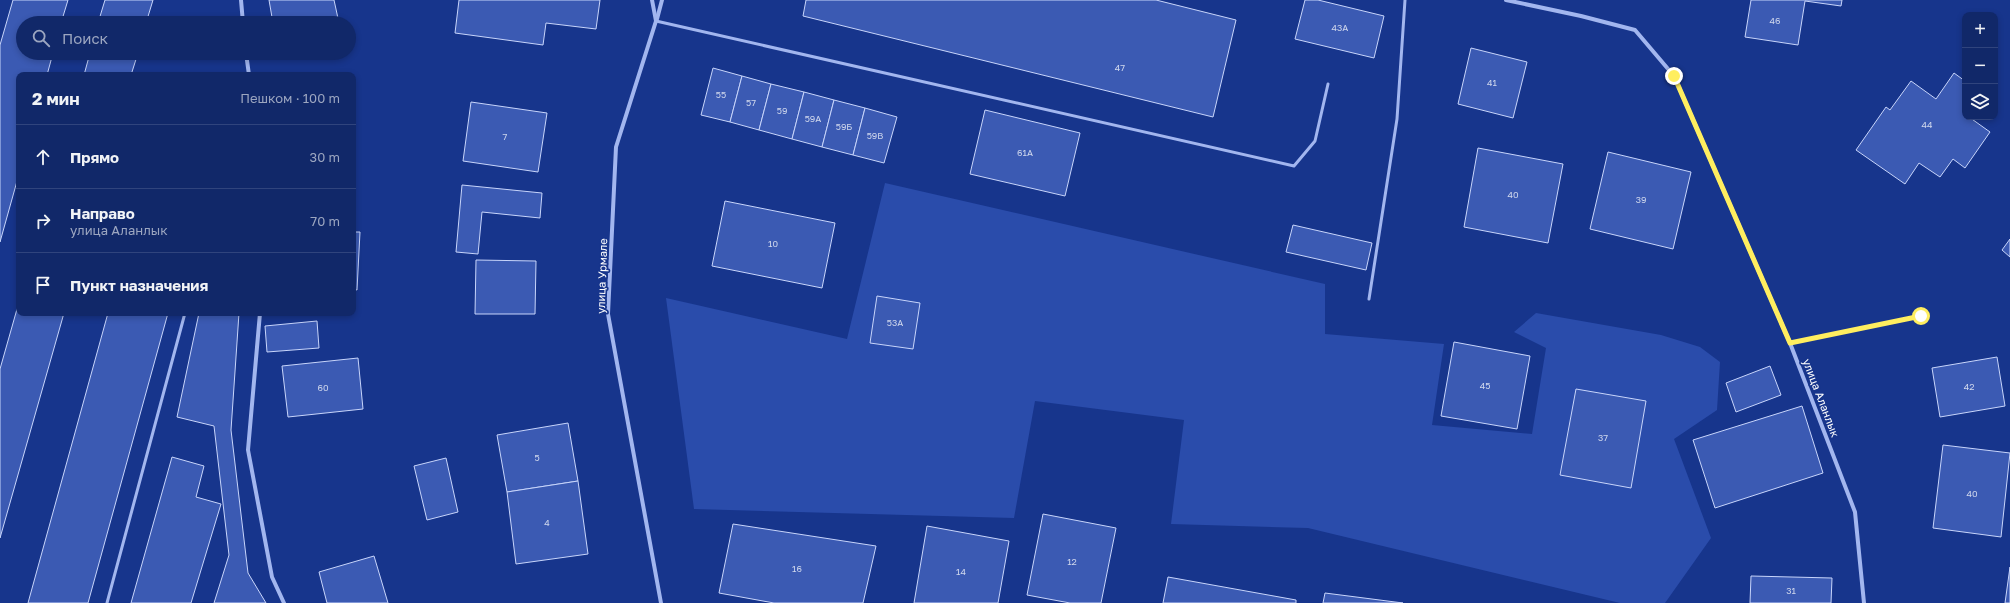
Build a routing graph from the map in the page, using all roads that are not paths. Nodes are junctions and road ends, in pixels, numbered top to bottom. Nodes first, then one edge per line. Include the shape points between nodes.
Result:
1 (242, 0) edge
2 (652, 0) edge
3 (662, 0) edge
4 (1405, 0) edge
5 (1506, 0) edge
6 (243, 16) edge
7 (656, 21) junction
8 (247, 60) edge
9 (249, 72) edge
10 (1328, 84) dead end
11 (1369, 299) dead end
12 (184, 316) edge
13 (260, 316) edge
14 (1921, 316) dead end
15 (1790, 343) junction
16 (108, 603) edge
17 (284, 603) edge
18 (661, 603) edge
19 (1864, 603) edge

1 - 6 street
2 - 7 street, улица Урмале
3 - 7 street
4 - 11 lane via 1397,119
5 - 15 street, улица Аланлык via 1635,30 1674,76
7 - 10 lane via 1294,166 1315,141
7 - 18 street, улица Урмале via 616,147 608,314
8 - 9 street
12 - 16 lane
13 - 17 street via 248,450 272,577
14 - 15 lane
15 - 19 street, улица Аланлык via 1855,512

